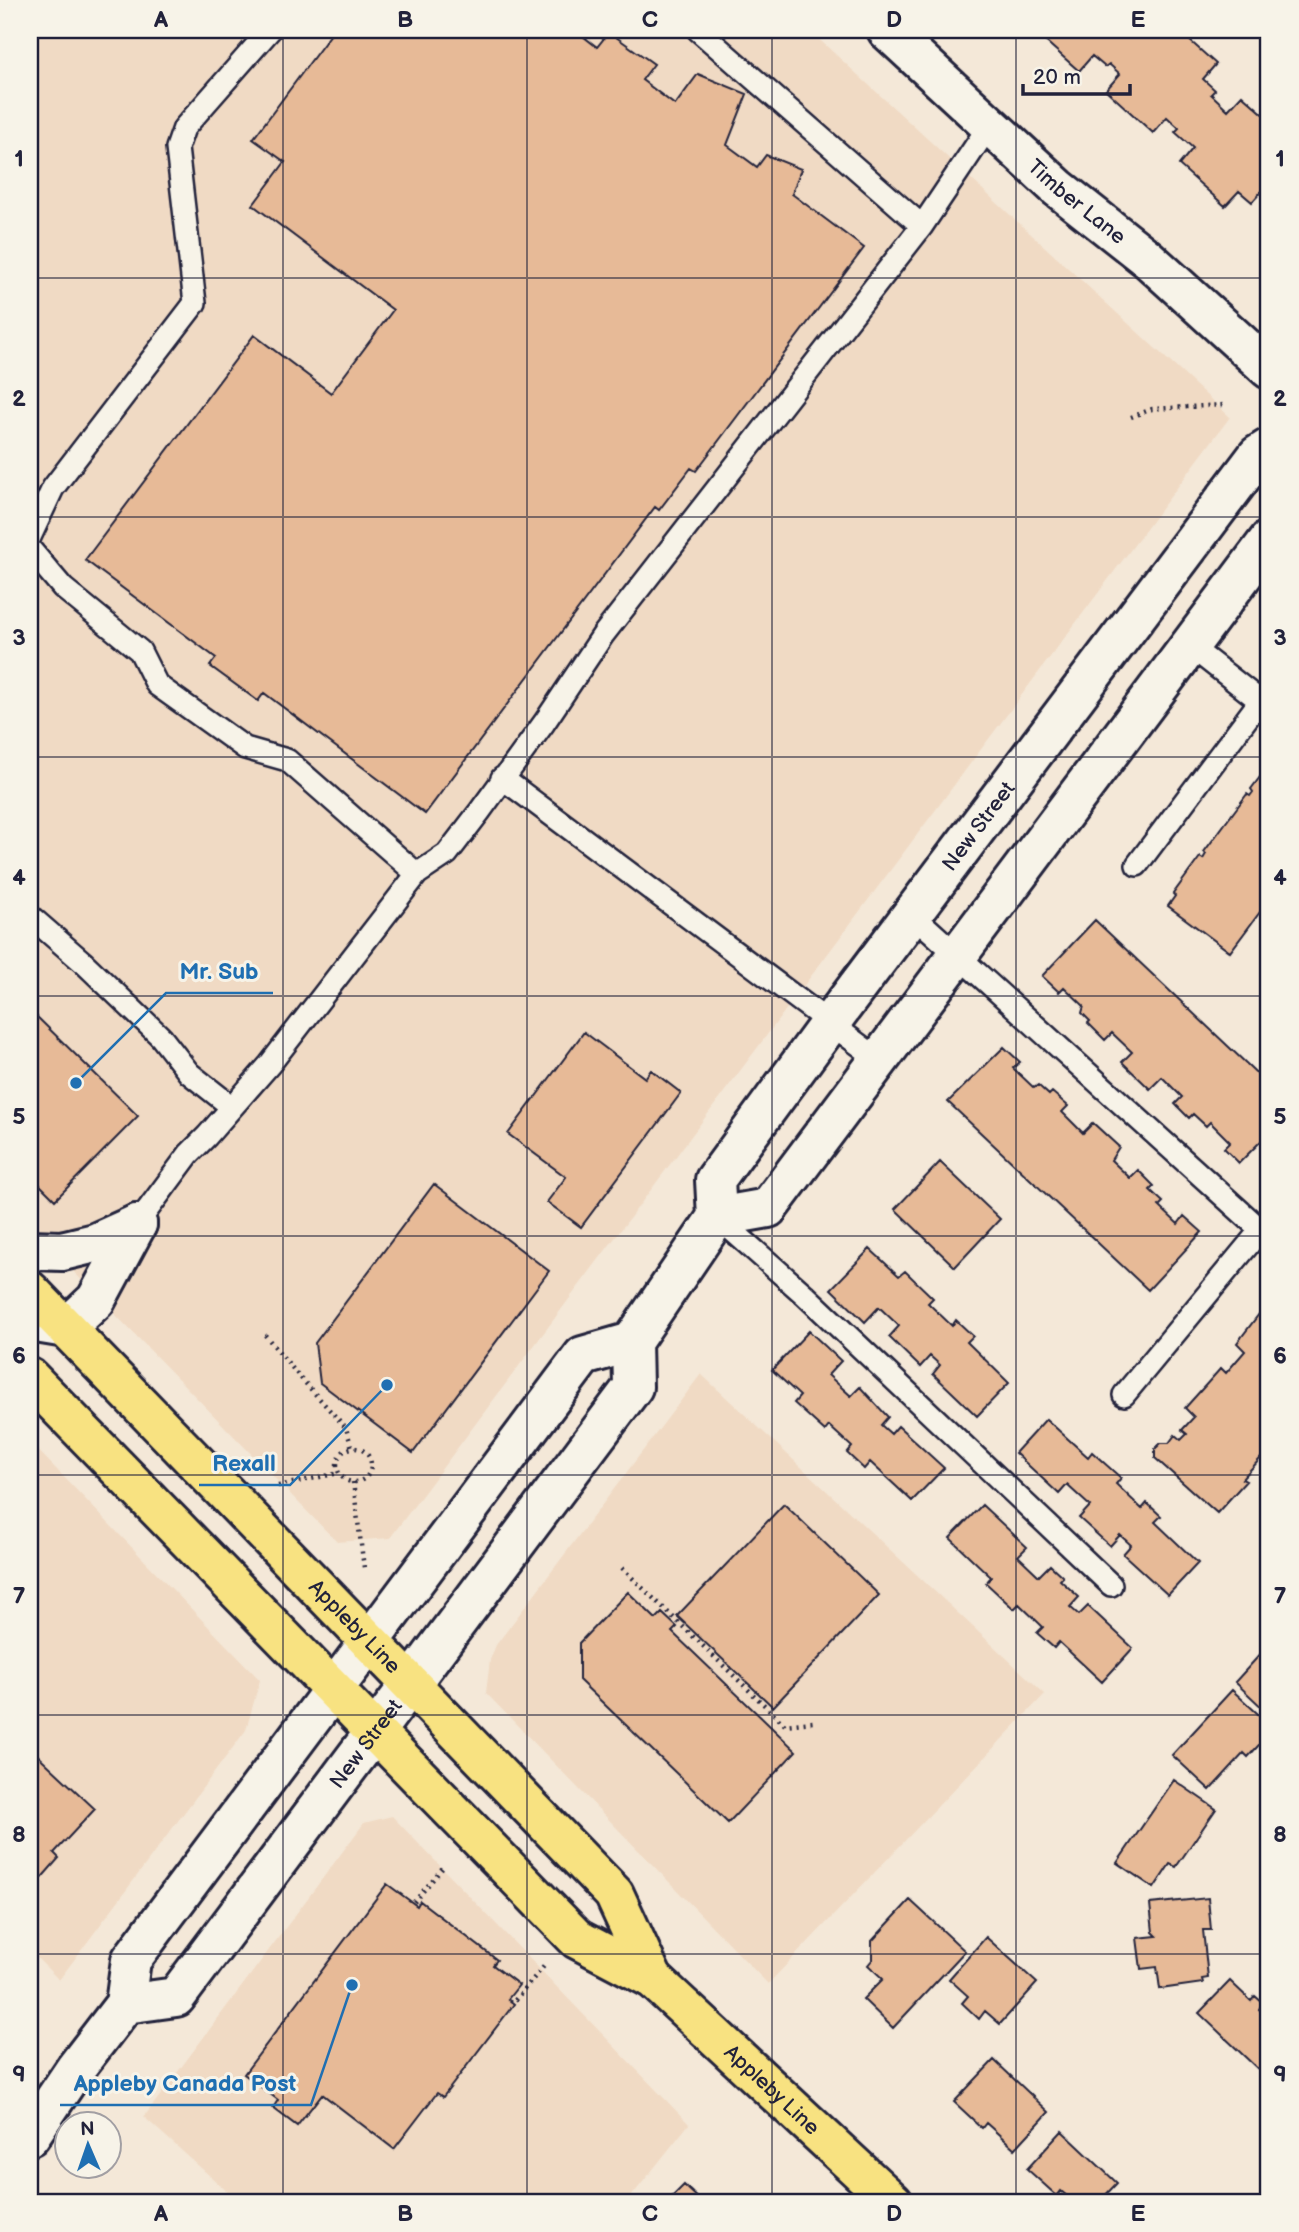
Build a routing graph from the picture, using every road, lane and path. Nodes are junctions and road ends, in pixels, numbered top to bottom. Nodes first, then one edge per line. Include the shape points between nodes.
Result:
1 (270, 30) edge
2 (698, 30) edge
3 (903, 35) edge
4 (989, 126) junction
5 (922, 226) junction
6 (1269, 369) edge
7 (1224, 405) dead end
8 (1131, 417) dead end
9 (1269, 448) edge
10 (30, 537) edge
11 (1269, 540) edge
12 (30, 549) edge
13 (1190, 646) junction
14 (1266, 700) edge
15 (502, 778) junction
16 (1137, 865) dead end
17 (417, 874) junction
18 (913, 915) junction
19 (30, 916) edge
20 (956, 956) junction
21 (830, 1023) junction
22 (878, 1059) junction
23 (232, 1107) junction
24 (717, 1217) junction
25 (137, 1224) junction
26 (1265, 1225) edge
27 (30, 1250) edge
28 (30, 1291) edge
29 (48, 1325) edge
30 (265, 1335) dead end
31 (632, 1342) junction
32 (30, 1378) edge
33 (1124, 1395) dead end
34 (352, 1448) junction
35 (338, 1473) junction
36 (353, 1482) junction
37 (278, 1486) dead end
38 (622, 1567) dead end
39 (363, 1568) dead end
40 (1111, 1585) dead end
41 (369, 1641) junction
42 (411, 1684) junction
43 (333, 1688) junction
44 (813, 1722) dead end
45 (375, 1732) junction
46 (445, 1865) dead end
47 (414, 1902) dead end
48 (545, 1965) dead end
49 (653, 1979) junction
50 (515, 2000) dead end
51 (125, 2004) junction
52 (30, 2136) edge
53 (893, 2202) edge

1 - 10 lane via 184,128 177,148 195,303 53,488
2 - 5 lane
3 - 4 main road, Timber Lane
4 - 5 lane
4 - 6 main road, Timber Lane via 1148,259
5 - 15 lane via 603,635
7 - 8 path via 1152,410
9 - 18 main road, New Street via 1258,455 1173,566
11 - 13 main road
12 - 17 lane via 63,588 140,651 157,685 246,748 287,760
13 - 14 lane
13 - 20 main road
14 - 16 lane
15 - 17 lane via 447,854
15 - 21 lane
17 - 23 lane
18 - 20 lane
18 - 21 main road, New Street
19 - 23 lane via 161,1037 189,1073
20 - 22 main road
20 - 26 lane
21 - 22 lane
21 - 24 main road, New Street via 715,1181
22 - 24 main road via 768,1208
23 - 25 lane via 189,1154
24 - 31 main road
24 - 40 lane
25 - 27 main road via 95,1243 62,1251
25 - 29 main road via 96,1300
26 - 33 lane
28 - 29 main road, Appleby Line
29 - 41 main road, Appleby Line
30 - 34 path via 346,1428
31 - 41 main road via 583,1356
31 - 42 main road, New Street via 633,1387
32 - 43 main road, Appleby Line
34 - 35 path via 339,1457
34 - 36 path via 363,1451 370,1465 367,1475
35 - 36 path
35 - 37 path
36 - 39 path
38 - 44 path via 785,1725
41 - 42 main road, Appleby Line
41 - 43 main road
42 - 45 main road, New Street
42 - 49 main road, Appleby Line via 614,1895
43 - 45 main road, Appleby Line
43 - 51 main road via 131,1960
45 - 49 main road, Appleby Line via 577,1939
45 - 51 main road, New Street via 176,1997
46 - 47 path
48 - 50 path
49 - 53 main road, Appleby Line
51 - 52 main road

